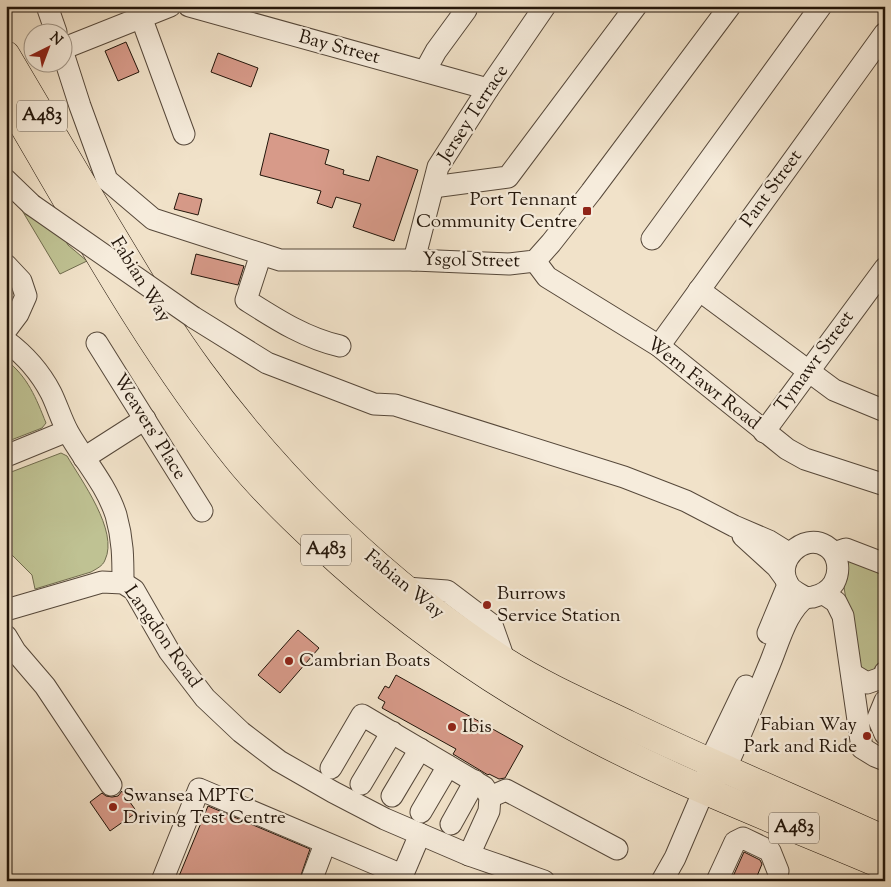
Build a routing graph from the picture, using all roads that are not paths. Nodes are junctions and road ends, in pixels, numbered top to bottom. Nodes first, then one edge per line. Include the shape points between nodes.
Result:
1 (47, 6) edge
2 (170, 6) edge
3 (189, 6) edge
4 (545, 6) edge
5 (636, 6) edge
6 (730, 6) edge
7 (821, 6) edge
8 (461, 7) edge
9 (139, 12) edge
10 (53, 22) edge
11 (885, 33) edge
12 (72, 44) edge
13 (6, 55) edge
14 (69, 72) edge
15 (425, 72) junction
16 (488, 89) junction
17 (6, 96) edge
18 (184, 134) dead end
19 (6, 180) edge
20 (433, 187) junction
21 (652, 239) dead end
22 (261, 254) junction
23 (414, 260) junction
24 (535, 261) junction
25 (6, 265) edge
26 (885, 268) edge
27 (699, 290) junction
28 (6, 330) edge
29 (6, 341) edge
30 (97, 343) dead end
31 (340, 346) dead end
32 (659, 346) junction
33 (808, 371) junction
34 (882, 405) edge
35 (145, 419) junction
36 (68, 431) junction
37 (764, 432) junction
38 (6, 456) edge
39 (84, 458) junction
40 (885, 485) edge
41 (202, 511) dead end
42 (734, 526) junction
43 (834, 553) junction
44 (790, 554) junction
45 (885, 564) edge
46 (787, 581) junction
47 (123, 583) junction
48 (815, 596) junction
49 (6, 610) edge
50 (6, 636) edge
51 (885, 672) edge
52 (852, 674) junction
53 (885, 702) edge
54 (392, 732) junction
55 (885, 734) edge
56 (420, 749) junction
57 (885, 760) edge
58 (448, 766) junction
59 (717, 766) junction
60 (331, 768) dead end
61 (475, 781) junction
62 (361, 784) dead end
63 (111, 785) dead end
64 (704, 790) junction
65 (392, 796) dead end
66 (490, 798) junction
67 (421, 812) dead end
68 (451, 824) dead end
69 (420, 834) junction
70 (885, 840) edge
71 (325, 844) junction
72 (617, 849) dead end
73 (469, 855) junction
74 (885, 866) edge
75 (778, 871) dead end
76 (401, 878) edge
77 (162, 881) edge
78 (311, 881) edge
79 (544, 881) edge
80 (662, 881) edge
81 (717, 881) edge

1 - 10 street
2 - 9 street
3 - 15 street, Bay Street
4 - 16 street, Jersey Terrace
5 - 20 street via 508,178
6 - 24 street, Ysgol Street via 591,192
7 - 21 street
8 - 15 street
9 - 12 street
9 - 18 street
11 - 27 street, Pant Street
13 - 59 highway, Fabian Way / A483 via 152,301 201,374 246,431 303,494 406,588 505,662 571,698
14 - 22 street, Ysgol Street via 107,180 153,219
15 - 16 street, Bay Street
16 - 20 street, Jersey Terrace via 438,167
17 - 64 highway, Fabian Way / A483 via 122,291 187,392 239,460 297,522 393,608 491,678 566,723
19 - 42 street, bridge via 32,205 193,317 266,363 374,404 395,405 624,476 686,501
20 - 23 street, Jersey Terrace
22 - 23 street, Ysgol Street via 280,260
22 - 31 street via 246,300 299,332
23 - 24 street, Ysgol Street via 509,264
24 - 32 street, Wern Fawr Road via 547,277
25 - 28 street via 21,281 26,296
26 - 33 street, Tymawr Street
27 - 32 street, Pant Street
27 - 33 street
29 - 36 street, Langdon Road via 38,372
30 - 35 street, Weavers' Place
32 - 37 street, Wern Fawr Road
33 - 34 street via 834,390
33 - 37 street, Tymawr Street
35 - 39 street
35 - 41 street, Weavers' Place
36 - 38 street
36 - 39 street, Langdon Road
37 - 40 street, Wern Fawr Road via 805,459
39 - 47 street, Langdon Road via 115,513 122,541
42 - 44 street
42 - 46 street via 777,567
43 - 44 street via 825,545 810,542
43 - 45 street via 846,549
43 - 48 street via 838,563 834,583
44 - 46 street via 784,569
46 - 48 street via 794,591
46 - 59 street
47 - 49 street via 102,582
47 - 69 street, Langdon Road via 134,590 169,651 205,698 241,732 279,762
48 - 52 street via 836,602 843,616
48 - 59 street via 788,619
50 - 63 street via 45,686
51 - 52 street via 884,677 868,683
52 - 57 street via 862,748
53 - 55 street via 878,718
54 - 56 street
54 - 60 street via 362,715
54 - 62 street
56 - 58 street
56 - 65 street
58 - 61 street
58 - 67 street
59 - 64 street
59 - 70 highway, Fabian Way / A483
61 - 66 street via 484,787
61 - 68 street
64 - 74 highway, Fabian Way / A483
64 - 80 street
66 - 72 street via 506,790
66 - 73 street via 489,811
69 - 73 street, Langdon Road
69 - 76 street
71 - 76 street
71 - 77 street via 199,789
71 - 78 street
73 - 79 street, Langdon Road
75 - 81 street via 770,852 743,838 735,842

